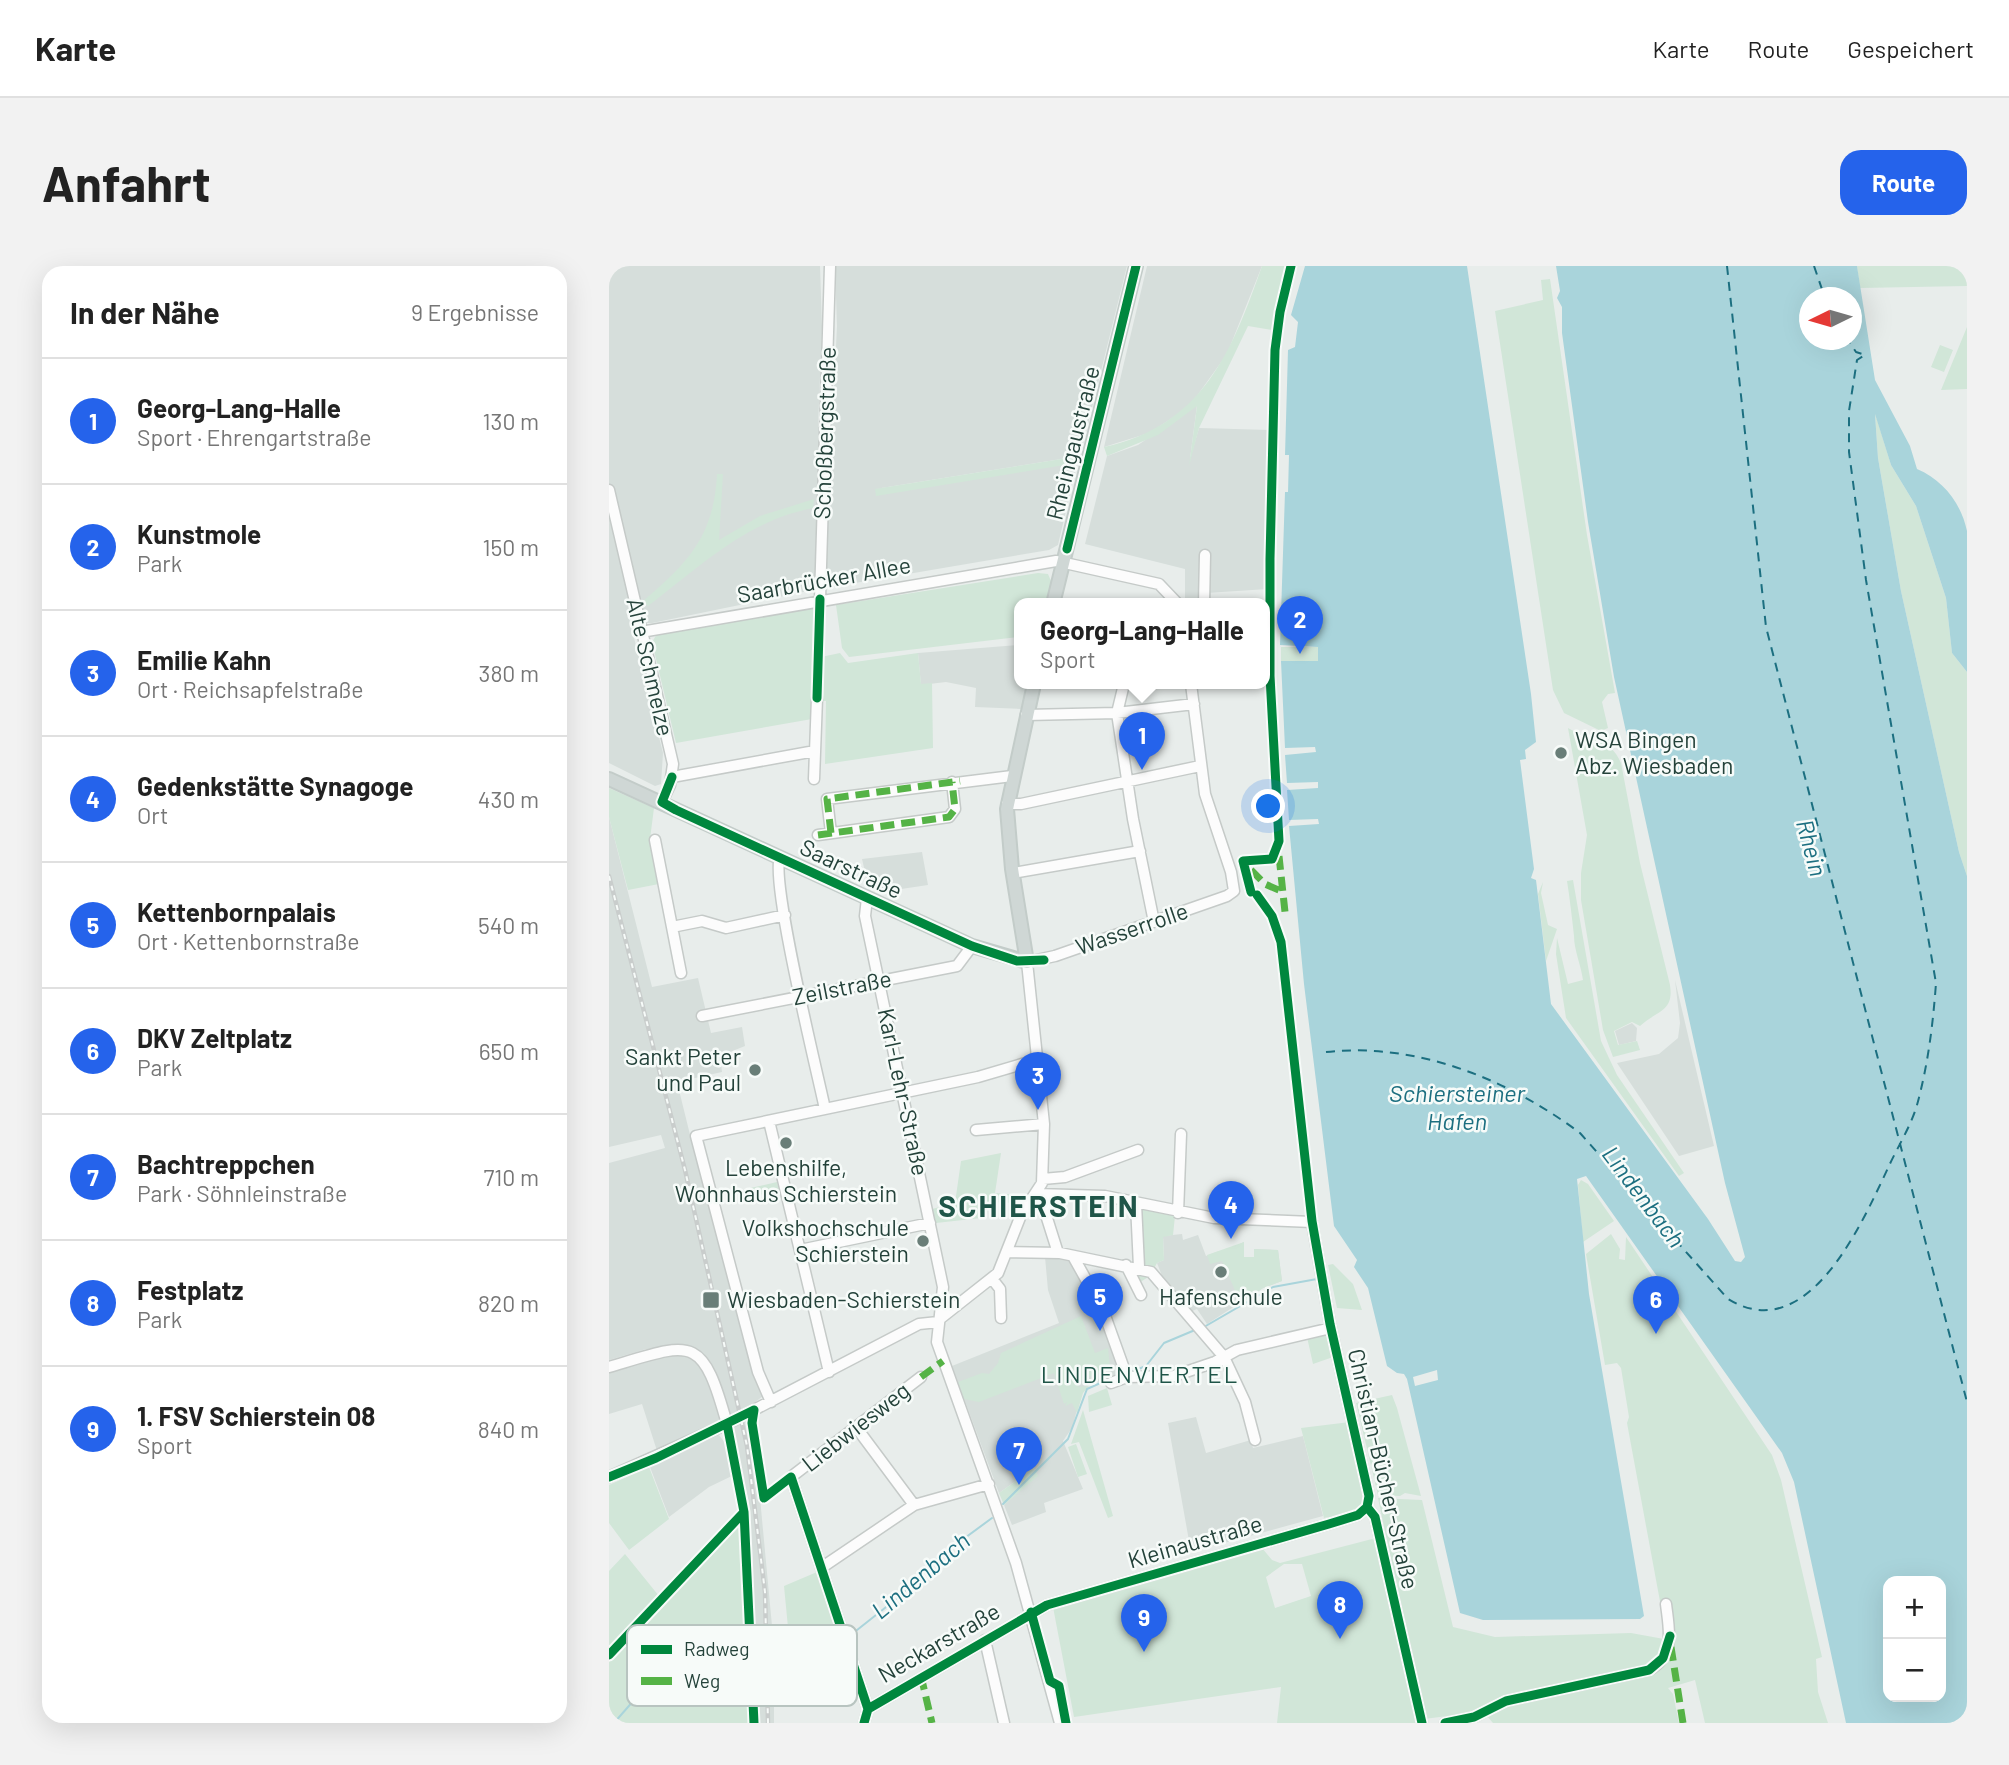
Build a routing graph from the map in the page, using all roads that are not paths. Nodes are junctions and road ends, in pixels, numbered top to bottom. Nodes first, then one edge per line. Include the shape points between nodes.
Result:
1 (830, 266) edge
2 (1136, 266) edge
3 (609, 490) edge
4 (1205, 555) dead end
5 (1064, 562) junction
6 (1055, 598) edge
7 (1172, 598) edge
8 (1204, 598) edge
9 (820, 599) junction
10 (641, 632) junction
11 (1033, 689) edge
12 (1123, 689) edge
13 (1192, 689) edge
14 (817, 698) dead end
15 (1193, 704) junction
16 (1117, 713) junction
17 (1026, 715) junction
18 (815, 751) junction
19 (1200, 766) junction
20 (1011, 776) junction
21 (672, 777) junction
22 (609, 779) edge
23 (814, 779) dead end
24 (1127, 780) junction
25 (951, 782) junction
26 (662, 802) junction
27 (1008, 804) junction
28 (831, 833) junction
29 (818, 835) dead end
30 (655, 841) dead end
31 (1140, 851) junction
32 (780, 858) junction
33 (1013, 873) junction
34 (867, 898) junction
35 (785, 915) junction
36 (1154, 922) junction
37 (672, 927) junction
38 (1023, 936) junction
39 (972, 946) junction
40 (1000, 956) junction
41 (1027, 962) junction
42 (681, 973) dead end
43 (879, 981) junction
44 (801, 996) junction
45 (702, 1016) dead end
46 (1039, 1059) junction
47 (903, 1093) junction
48 (825, 1109) junction
49 (769, 1121) junction
50 (1044, 1124) junction
51 (976, 1130) dead end
52 (1181, 1134) dead end
53 (1138, 1150) dead end
54 (1043, 1180) junction
55 (1037, 1194) junction
56 (1049, 1195) junction
57 (1136, 1203) junction
58 (1178, 1213) junction
59 (930, 1223) junction
60 (800, 1250) junction
61 (1007, 1252) junction
62 (1058, 1253) junction
63 (1074, 1258) junction
64 (1126, 1265) junction
65 (1139, 1267) junction
66 (993, 1279) junction
67 (943, 1287) junction
68 (1141, 1295) dead end
69 (963, 1298) junction
70 (1001, 1318) dead end
71 (938, 1322) junction
72 (1329, 1328) junction
73 (1224, 1357) junction
74 (609, 1367) edge
75 (829, 1372) junction
76 (1126, 1374) junction
77 (921, 1377) dead end
78 (1111, 1383) dead end
79 (771, 1402) junction
80 (727, 1424) junction
81 (856, 1427) junction
82 (1255, 1440) dead end
83 (609, 1477) edge
84 (989, 1484) junction
85 (914, 1505) junction
86 (1367, 1507) junction
87 (821, 1569) junction
88 (1666, 1604) dead end
89 (1031, 1612) junction
90 (840, 1625) edge
91 (985, 1640) junction
92 (857, 1676) edge
93 (868, 1709) junction
94 (864, 1723) edge
95 (1004, 1723) edge
96 (1060, 1723) edge
97 (1422, 1723) edge
98 (1445, 1723) edge

1 - 9 street, Schoßbergstraße
2 - 5 main road, Rheingaustraße
3 - 10 street, Alte Schmelze
4 - 8 street
5 - 6 main road, Rheingaustraße
5 - 7 street via 1159,584
5 - 9 street, Saarbrücker Allee
9 - 10 street, Saarbrücker Allee
10 - 21 street, Alte Schmelze
11 - 17 main road
12 - 16 street
13 - 15 street
14 - 18 street
15 - 16 street
15 - 19 street
16 - 17 street
16 - 24 street
17 - 20 main road
18 - 21 street
18 - 23 street
19 - 24 street
19 - 36 street, Wasserrolle via 1234,891
20 - 25 street
20 - 27 main road
21 - 26 street, Alte Schmelze
22 - 26 main road, Saarstraße
24 - 27 street
24 - 31 street
25 - 28 street via 955,809 950,817
25 - 28 street via 827,799
26 - 32 main road, Saarstraße
27 - 33 main road
28 - 29 street
30 - 37 street
31 - 33 street
31 - 36 street
32 - 34 main road, Saarstraße
32 - 35 street via 776,869
33 - 38 main road
34 - 39 main road, Saarstraße
34 - 43 street, Karl-Lehr-Straße via 865,916
35 - 37 street via 726,928 702,921
35 - 44 street
36 - 41 street, Wasserrolle
37 - 42 street
38 - 40 main road via 1017,951
38 - 41 main road
39 - 40 main road, Saarstraße
39 - 43 street, Zeilstraße via 957,966
40 - 41 main road, Saarstraße
41 - 46 street
43 - 44 street, Zeilstraße
43 - 47 street, Karl-Lehr-Straße
44 - 45 street, Zeilstraße
44 - 48 street
46 - 47 street
46 - 50 street
47 - 48 street
47 - 59 street, Karl-Lehr-Straße
48 - 49 street
49 - 60 street
49 - 79 street via 696,1136 758,1373
50 - 51 street
50 - 54 street
52 - 58 street
53 - 54 street via 1065,1177
54 - 55 street
55 - 56 street
55 - 61 street via 1023,1211
56 - 57 street via 1097,1195
56 - 62 street via 1047,1215
57 - 58 street
57 - 65 street
58 - 72 street, Christian-Bücher-Straße via 1312,1222
59 - 60 street
59 - 67 street, Karl-Lehr-Straße
60 - 75 street
61 - 62 street
61 - 66 street
62 - 63 street
63 - 64 street
63 - 76 street via 1103,1310
64 - 65 street
64 - 68 street
65 - 73 street via 1154,1275
66 - 69 street
66 - 70 street via 1000,1289
67 - 69 street
67 - 71 street, Karl-Lehr-Straße
69 - 71 street
71 - 75 street via 919,1324
71 - 84 street, Karl-Lehr-Straße via 938,1345
72 - 73 street
72 - 86 street, Christian-Bücher-Straße via 1369,1496
73 - 76 street via 1166,1378
73 - 82 street via 1245,1402
74 - 80 street via 674,1349 694,1354 712,1374
75 - 79 street
76 - 78 street
77 - 81 street, Liebwiesweg
79 - 80 street
80 - 83 street
81 - 85 street
81 - 87 street, Liebwiesweg via 792,1477
84 - 85 street
84 - 89 street, Karl-Lehr-Straße
85 - 87 street
86 - 89 street, Kleinaustraße via 1358,1515
86 - 97 street, Christian-Bücher-Straße via 1375,1517
87 - 90 street
88 - 98 street via 1668,1648 1660,1663 1649,1670 1506,1700 1474,1717
89 - 91 street, Neckarstraße
89 - 96 street, Karl-Lehr-Straße
91 - 93 street, Neckarstraße
91 - 95 street
92 - 93 street
93 - 94 street

